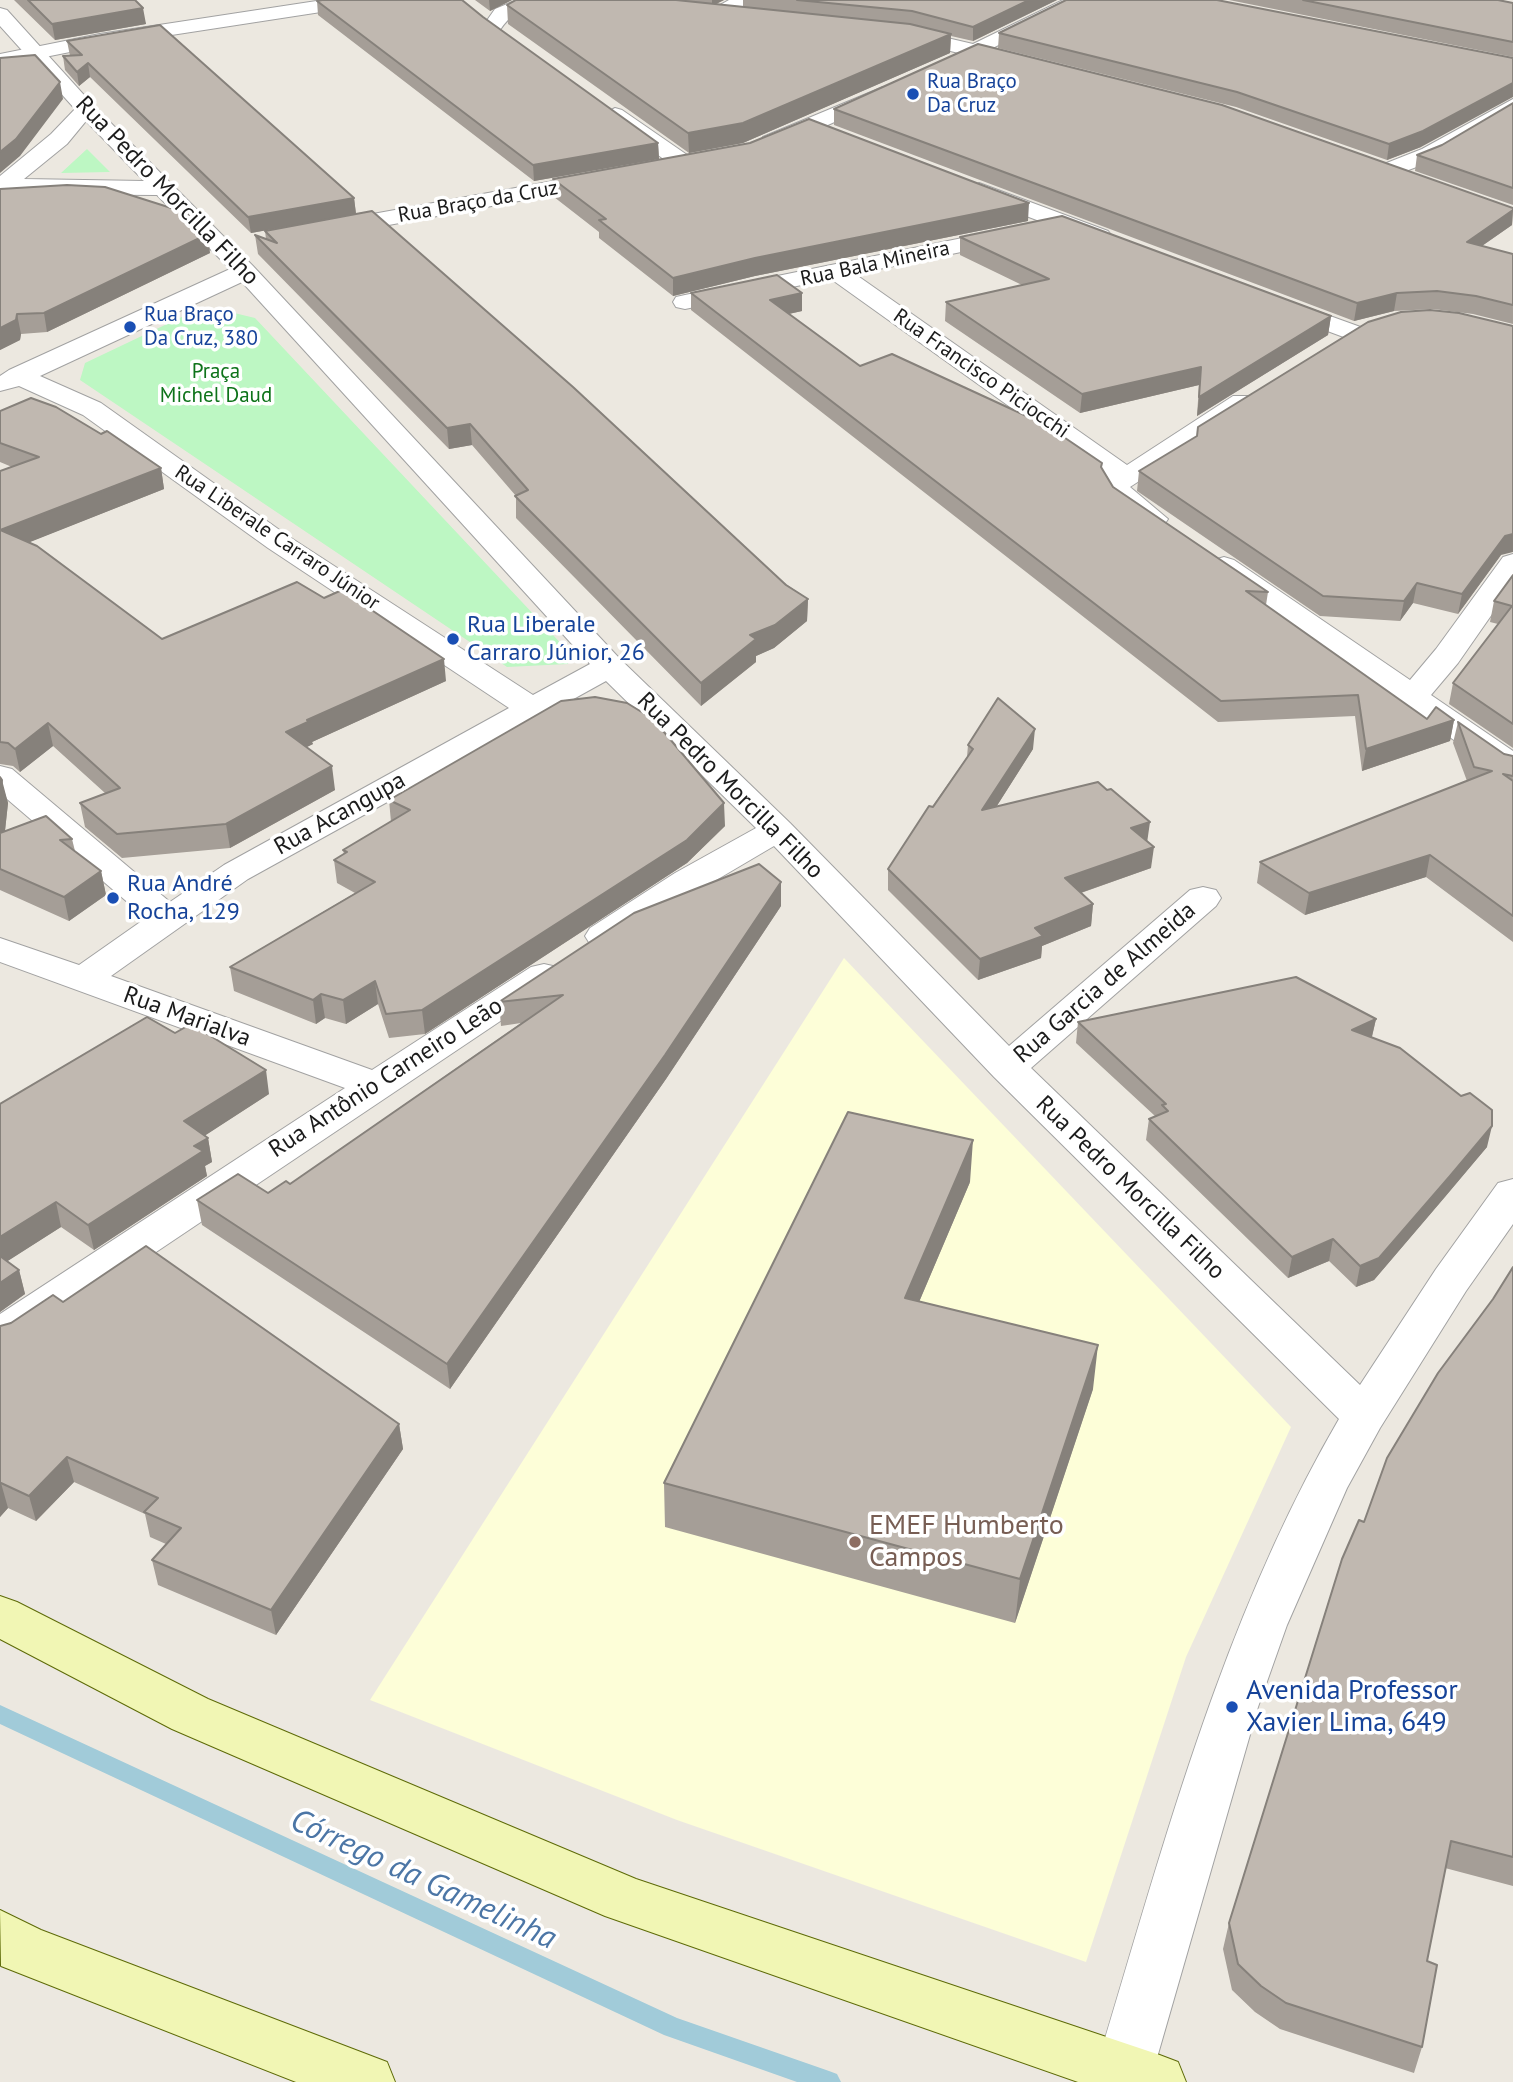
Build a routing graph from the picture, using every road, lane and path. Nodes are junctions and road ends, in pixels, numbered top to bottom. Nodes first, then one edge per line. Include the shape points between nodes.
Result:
1 (360, 0) edge
2 (553, 0) edge
3 (1078, 0) edge
4 (745, 9) edge
5 (475, 13) edge
6 (705, 14) edge
7 (0, 15) edge
8 (886, 32) edge
9 (975, 51) junction
10 (38, 54) junction
11 (1009, 59) edge
12 (0, 60) edge
13 (951, 63) edge
14 (903, 84) edge
15 (595, 99) edge
16 (1513, 105) edge
17 (86, 108) junction
18 (809, 126) junction
19 (847, 137) edge
20 (750, 151) edge
21 (708, 160) edge
22 (1363, 162) edge
23 (685, 164) junction
24 (658, 169) edge
25 (1387, 171) junction
26 (631, 174) edge
27 (1412, 181) edge
28 (960, 182) edge
29 (2, 186) edge
30 (166, 188) junction
31 (1064, 223) junction
32 (305, 233) edge
33 (1116, 242) edge
34 (240, 254) junction
35 (836, 272) junction
36 (1261, 298) edge
37 (685, 303) dead end
38 (1329, 349) edge
39 (9, 381) edge
40 (1260, 391) edge
41 (1120, 481) junction
42 (1513, 563) edge
43 (609, 666) junction
44 (1413, 696) junction
45 (532, 709) junction
46 (1513, 766) edge
47 (0, 776) edge
48 (778, 830) junction
49 (1202, 898) dead end
50 (168, 919) junction
51 (0, 949) edge
52 (83, 979) junction
53 (1008, 1069) junction
54 (374, 1085) junction
55 (1513, 1193) edge
56 (0, 1335) edge
57 (1364, 1416) junction
58 (0, 1616) edge
59 (0, 1935) edge
60 (1134, 2078) edge
61 (366, 2082) edge

1 - 10 street via 100,40
2 - 5 street via 504,12 495,19 499,30
3 - 9 street
4 - 6 street
7 - 10 street, Rua Pedro Morcilla Filho
8 - 9 street
9 - 11 street
9 - 13 street
10 - 12 street
10 - 17 street, Rua Pedro Morcilla Filho
14 - 18 street
15 - 23 street
16 - 25 street via 1430,154
17 - 29 street via 59,139
17 - 30 street, Rua Pedro Morcilla Filho
18 - 19 street
18 - 20 street
21 - 23 street
22 - 25 street
23 - 24 street
25 - 27 street
26 - 32 street, Rua Braço da Cruz
28 - 31 street
29 - 30 street
30 - 34 street, Rua Pedro Morcilla Filho
31 - 33 street
31 - 35 street, Rua Bala Mineira
34 - 39 street
34 - 43 street, Rua Pedro Morcilla Filho
35 - 37 street, Rua Bala Mineira
35 - 41 street, Rua Francisco Piciocchi
36 - 38 street via 1368,329
39 - 45 street, Rua Liberale Carraro Júnior via 92,409 278,542
40 - 41 street
41 - 44 street, Rua Francisco Piciocchi via 1123,498
42 - 44 street
43 - 45 street, Rua Acangupa
43 - 48 street, Rua Pedro Morcilla Filho
44 - 46 street, Rua Francisco Piciocchi
45 - 50 street, Rua Acangupa via 236,872
47 - 50 street
48 - 53 street, Rua Pedro Morcilla Filho
48 - 54 street, Rua Antônio Carneiro Leão via 688,881
49 - 53 street, Rua Garcia de Almeida
50 - 52 street, Rua Acangupa
51 - 52 street, Rua Marialva
52 - 54 street, Rua Marialva
53 - 57 street, Rua Pedro Morcilla Filho
54 - 56 street, Rua Antônio Carneiro Leão
55 - 57 street
57 - 60 street via 1324,1486 1262,1625 1232,1707
58 - 60 main road via 190,1714 624,1899
59 - 61 main road via 21,1948

